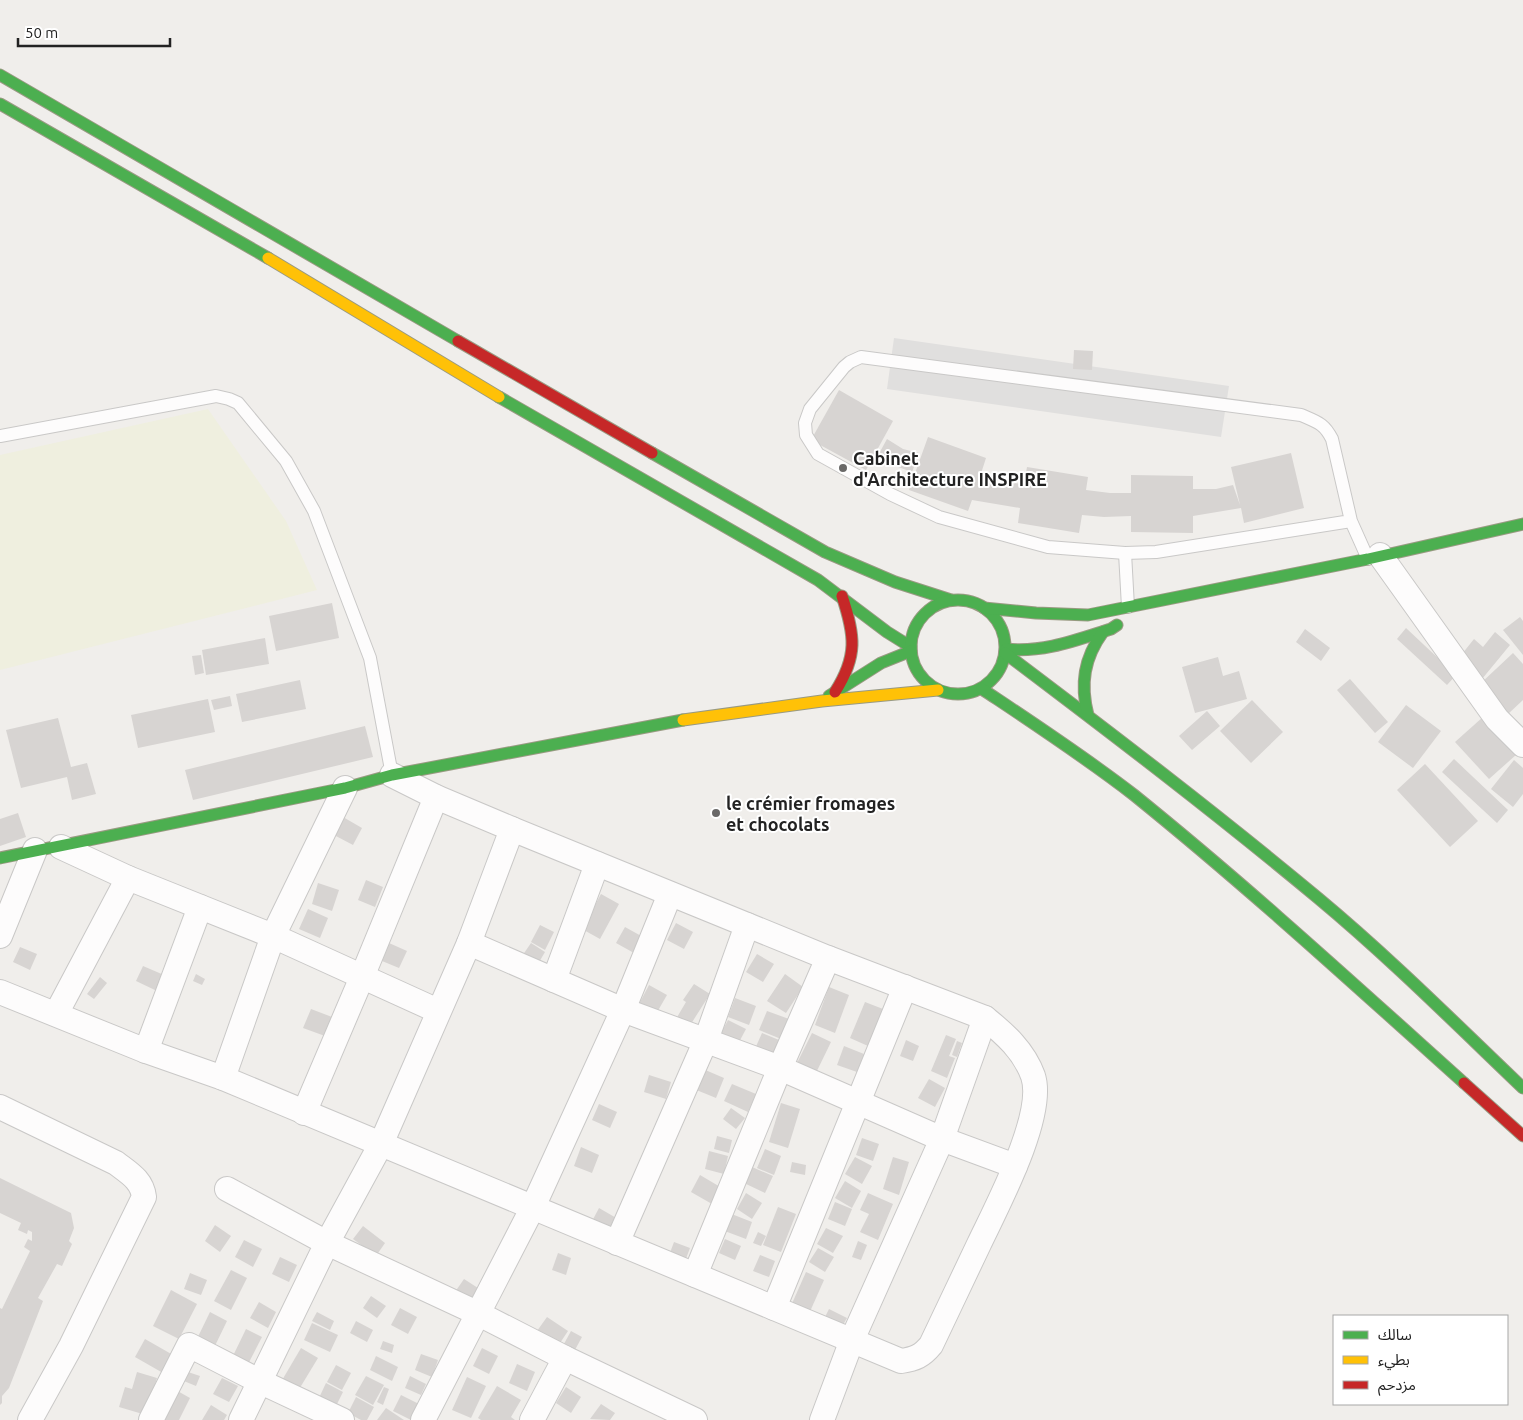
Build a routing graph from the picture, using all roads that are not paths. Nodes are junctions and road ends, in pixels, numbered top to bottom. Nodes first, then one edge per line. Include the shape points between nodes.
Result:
1 (0, 75) edge
2 (0, 104) edge
3 (0, 436) edge
4 (1351, 521) junction
5 (1523, 524) edge
6 (1125, 553) junction
7 (1374, 557) junction
8 (842, 596) junction
9 (951, 600) junction
10 (1128, 607) junction
11 (984, 608) junction
12 (1102, 632) junction
13 (911, 649) junction
14 (1005, 651) junction
15 (982, 688) junction
16 (938, 690) junction
17 (835, 692) junction
18 (822, 701) junction
19 (1088, 715) junction
20 (1523, 744) edge
21 (392, 775) junction
22 (345, 788) junction
23 (436, 797) junction
24 (512, 829) junction
25 (61, 847) junction
26 (35, 850) junction
27 (0, 858) edge
28 (597, 864) junction
29 (128, 878) junction
30 (670, 894) junction
31 (200, 907) junction
32 (747, 925) junction
33 (0, 936) edge
34 (273, 936) junction
35 (468, 943) junction
36 (828, 958) junction
37 (362, 977) junction
38 (554, 980) junction
39 (905, 987) junction
40 (0, 992) edge
41 (623, 1010) junction
42 (438, 1011) junction
43 (56, 1014) junction
44 (985, 1018) junction
45 (706, 1040) junction
46 (146, 1052) junction
47 (780, 1068) junction
48 (223, 1078) junction
49 (1523, 1088) edge
50 (857, 1102) junction
51 (0, 1107) edge
52 (304, 1113) junction
53 (1523, 1136) edge
54 (942, 1139) junction
55 (381, 1144) junction
56 (1015, 1166) junction
57 (227, 1189) dead end
58 (533, 1208) junction
59 (617, 1243) junction
60 (327, 1244) junction
61 (695, 1275) junction
62 (774, 1308) junction
63 (478, 1312) junction
64 (852, 1340) junction
65 (565, 1358) junction
66 (259, 1381) junction
67 (30, 1420) edge
68 (151, 1420) edge
69 (241, 1420) edge
70 (342, 1420) edge
71 (423, 1420) edge
72 (532, 1420) edge
73 (695, 1420) edge
74 (822, 1420) edge

1 - 9 main road via 807,543 877,576
2 - 8 main road via 325,291 477,384
3 - 21 lane via 216,396 238,403 286,461 314,511 370,658
4 - 6 lane via 1156,552
4 - 6 lane via 1332,440 1326,428 1301,415 861,358 844,367 810,409 805,423 806,436 818,454 939,517 1048,547
4 - 7 lane
5 - 7 main road
6 - 10 lane
7 - 10 main road
7 - 20 street via 1497,719
8 - 13 main road via 886,633
8 - 17 main road via 850,620 853,650 847,672
9 - 11 main road via 963,600
9 - 13 main road via 924,614 913,631
10 - 11 main road via 1088,615 1019,613
10 - 12 main road via 1121,622
11 - 14 main road via 1000,626 1005,637
12 - 14 main road via 1038,650
12 - 19 main road via 1085,665 1082,690
13 - 16 main road via 919,674
13 - 17 main road
14 - 15 main road via 998,674
14 - 19 main road
15 - 16 main road via 960,695
15 - 53 main road via 1133,795 1290,927
16 - 18 main road
17 - 18 main road
18 - 21 main road via 666,722
19 - 49 main road via 1319,899
21 - 22 main road
21 - 23 street
22 - 25 main road
22 - 34 street
23 - 24 street
23 - 37 street
24 - 28 street
24 - 35 street
25 - 26 main road
25 - 29 street
26 - 27 main road
26 - 33 street
28 - 30 street
28 - 38 street
29 - 31 street
29 - 43 street
30 - 32 street
30 - 41 street
31 - 34 street
31 - 46 street
32 - 36 street
32 - 45 street
34 - 37 street
34 - 48 street
35 - 38 street
35 - 42 street
36 - 39 street
36 - 47 street
37 - 42 street
37 - 52 street
38 - 41 street
39 - 44 street
39 - 50 street
40 - 43 street
41 - 45 street
41 - 58 street
42 - 55 street
43 - 46 street
44 - 54 street
44 - 56 street via 1020,1051 1033,1077 1035,1099
45 - 47 street
45 - 59 street
46 - 48 street
47 - 50 street
47 - 61 street
48 - 52 street
50 - 54 street
50 - 62 street
51 - 67 street via 116,1163 143,1186 144,1197 71,1346
52 - 55 street
54 - 56 street
54 - 64 street
55 - 58 street
55 - 60 street
56 - 64 street via 924,1354 913,1360 901,1360
57 - 60 street
58 - 59 street
58 - 63 street
59 - 61 street
60 - 63 street
60 - 66 street
61 - 62 street
62 - 64 street
63 - 65 street
63 - 71 street
64 - 74 street
65 - 72 street
65 - 73 street
66 - 68 street via 189,1345
66 - 69 street
66 - 70 street

